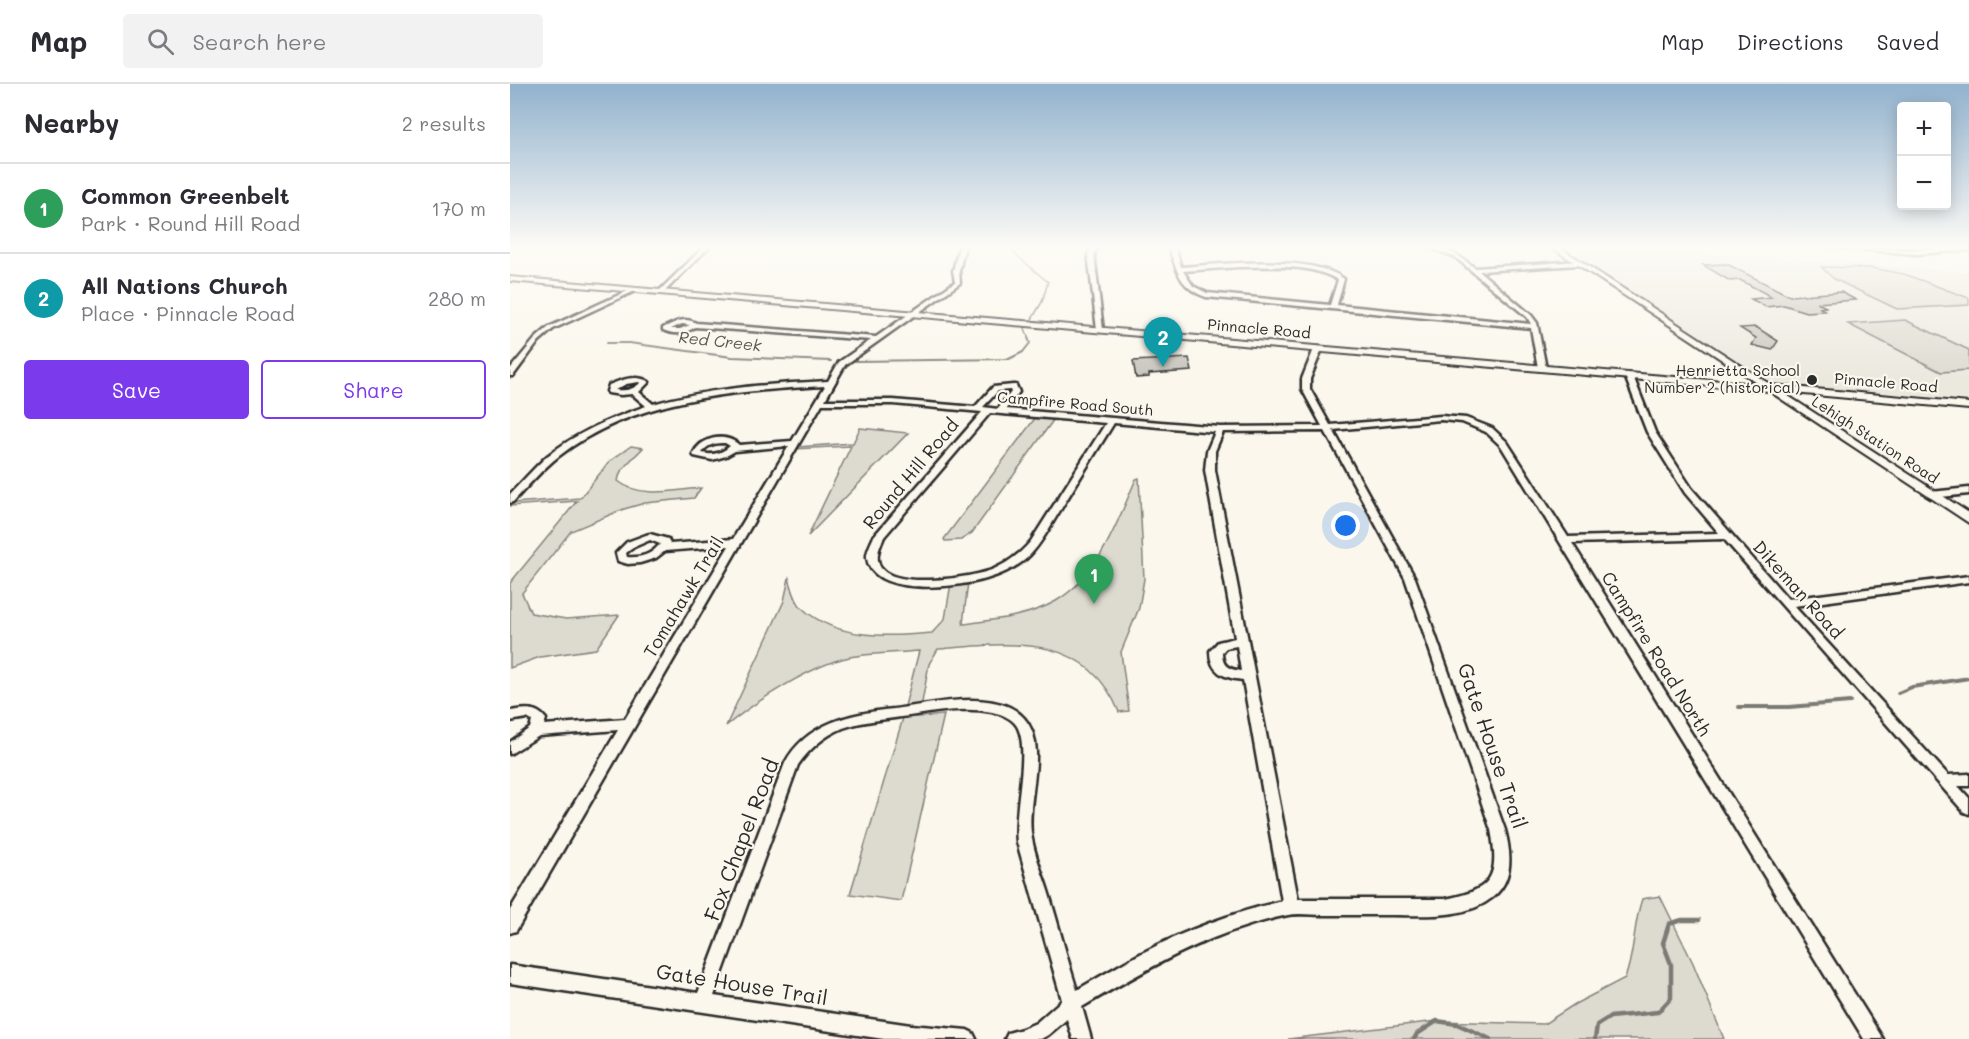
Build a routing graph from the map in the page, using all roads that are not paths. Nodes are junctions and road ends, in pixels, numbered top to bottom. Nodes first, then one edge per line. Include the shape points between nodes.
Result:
1 (631, 292) edge
2 (655, 292) edge
3 (661, 292) joint
4 (945, 292) edge
5 (1095, 292) edge
6 (1199, 292) edge
7 (1337, 292) edge
8 (1501, 292) edge
9 (1622, 292) edge
10 (1333, 307) junction
11 (915, 314) junction
12 (694, 325) dead end
13 (1534, 326) junction
14 (1100, 330) junction
15 (879, 339) junction
16 (1318, 349) junction
17 (1542, 368) junction
18 (510, 374) edge
19 (1629, 376) junction
20 (831, 383) junction
21 (1769, 388) junction
22 (633, 391) dead end
23 (820, 402) junction
24 (1969, 406) edge
25 (652, 407) junction
26 (977, 409) junction
27 (988, 410) junction
28 (1000, 411) junction
29 (1111, 421) junction
30 (1329, 428) junction
31 (1220, 430) junction
32 (796, 443) junction
33 (734, 448) dead end
34 (1969, 491) edge
35 (1932, 495) junction
36 (510, 500) edge
37 (1969, 519) edge
38 (1725, 536) junction
39 (1565, 540) junction
40 (737, 542) junction
41 (663, 548) dead end
42 (1969, 579) edge
43 (1785, 603) junction
44 (1242, 641) junction
45 (1248, 676) junction
46 (510, 716) edge
47 (629, 724) junction
48 (536, 731) junction
49 (510, 749) edge
50 (1969, 780) edge
51 (1946, 781) junction
52 (1969, 808) edge
53 (1291, 907) junction
54 (510, 925) edge
55 (510, 974) edge
56 (703, 1002) junction
57 (1072, 1003) junction
58 (967, 1039) edge
59 (1014, 1039) edge
60 (1082, 1039) edge
61 (1874, 1039) edge

1 - 18 street via 551,328
2 - 3 street, Pinnacle Road
3 - 11 street, Pinnacle Road
4 - 11 street, Tomahawk Trail
5 - 14 street
6 - 10 street
7 - 10 street
8 - 13 street via 1527,313
9 - 21 main road, Lehigh Station Road
10 - 13 street
11 - 14 street, Pinnacle Road
11 - 15 street, Tomahawk Trail
12 - 15 street
13 - 17 street
14 - 16 street, Pinnacle Road
15 - 20 street, Tomahawk Trail via 845,361
16 - 17 street, Pinnacle Road
16 - 30 street, Gate House Trail via 1305,384
17 - 19 street, Pinnacle Road
19 - 21 street, Pinnacle Road
19 - 38 street, Dikeman Road via 1661,451
20 - 23 street, Tomahawk Trail
20 - 25 street via 736,389
21 - 24 main road, Pinnacle Road
21 - 35 main road, Lehigh Station Road
22 - 25 street
23 - 26 street, Campfire Road South via 874,401
23 - 32 street, Tomahawk Trail
25 - 36 street via 593,431 562,449
26 - 27 street, Campfire Road South
26 - 28 street via 996,389 1013,387 1015,392
27 - 28 street, Campfire Road South
27 - 29 street, Round Hill Road via 873,545 870,560 881,575 918,583 970,579 1019,560 1035,543
28 - 29 street, Campfire Road South
29 - 31 street, Campfire Road South
30 - 31 street, Campfire Road South
30 - 39 street, Campfire Road North via 1441,418 1463,420 1489,430 1504,444
30 - 53 street, Gate House Trail via 1410,578 1498,830 1503,866 1485,896 1464,904
31 - 44 street via 1211,452 1210,470
32 - 33 street
32 - 40 street, Tomahawk Trail
34 - 35 street
35 - 37 main road, Lehigh Station Road
38 - 39 street
38 - 43 street, Dikeman Road
39 - 61 street, Campfire Road North
40 - 41 street
40 - 47 street, Tomahawk Trail
42 - 43 street
43 - 51 street, Dikeman Road
44 - 45 street
44 - 45 street via 1222,645 1216,651 1215,661 1228,674
45 - 53 street
46 - 48 street via 536,715
47 - 48 street
47 - 54 street, Tomahawk Trail
48 - 49 street
50 - 51 street
51 - 52 street, Dikeman Road
53 - 57 street, Gate House Trail via 1252,916 1191,939 1153,956
55 - 56 street, Gate House Trail
56 - 57 street, Fox Chapel Road via 792,763 803,747 831,727 854,718 983,705 1013,714 1028,734 1022,826
56 - 58 street, Gate House Trail
57 - 59 street, Gate House Trail via 1042,1029
57 - 60 street, Fox Chapel Road

